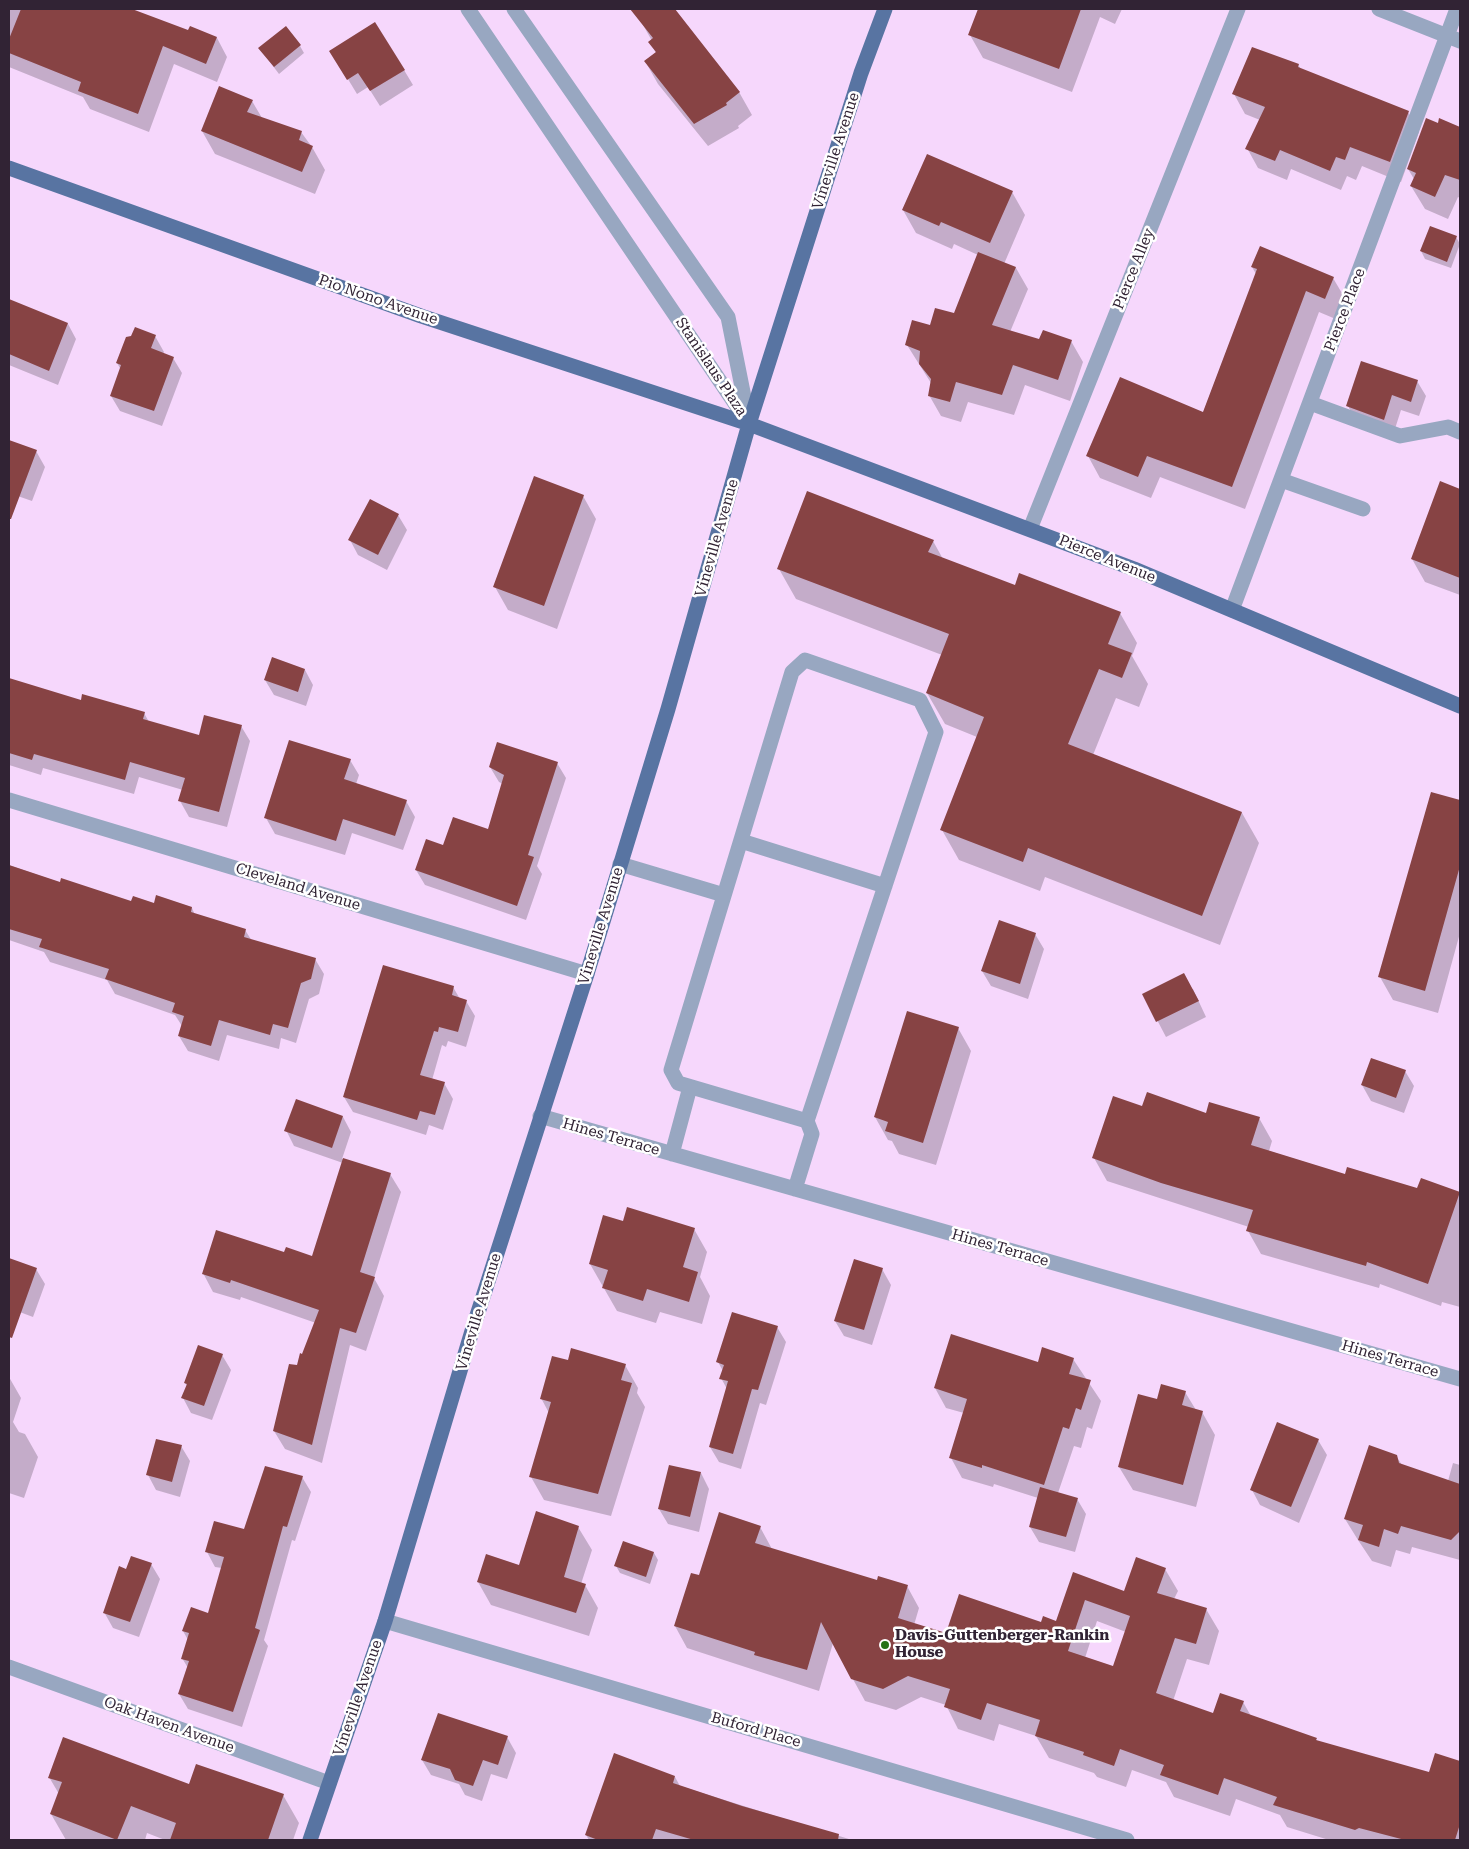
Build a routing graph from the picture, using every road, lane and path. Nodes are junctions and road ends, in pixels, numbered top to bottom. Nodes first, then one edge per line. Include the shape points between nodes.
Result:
1 (468, 9) edge
2 (514, 9) edge
3 (885, 9) edge
4 (1238, 9) edge
5 (1379, 9) edge
6 (1457, 9) edge
7 (1454, 38) edge
8 (9, 168) edge
9 (1310, 403) junction
10 (749, 424) junction
11 (1460, 432) edge
12 (1281, 480) junction
13 (1363, 510) dead end
14 (1030, 529) junction
15 (1232, 610) junction
16 (1460, 706) edge
17 (9, 800) edge
18 (741, 841) junction
19 (620, 864) junction
20 (885, 886) junction
21 (724, 895) junction
22 (587, 974) junction
23 (690, 1087) junction
24 (540, 1116) junction
25 (807, 1121) junction
26 (672, 1154) junction
27 (795, 1189) junction
28 (1460, 1379) edge
29 (385, 1621) junction
30 (9, 1667) edge
31 (329, 1783) junction
32 (310, 1840) edge
33 (1127, 1840) edge

1 - 10 street, Stanislaus Plaza
2 - 10 street, Stanislaus Plaza via 728,317
3 - 10 main road, Vineville Avenue via 861,73
4 - 14 street, Pierce Alley
5 - 7 street
6 - 7 street, Pierce Place
7 - 9 street, Pierce Place
8 - 10 main road, Pio Nono Avenue via 421,316
9 - 11 street via 1400,436 1448,427
9 - 12 street, Pierce Place
10 - 14 main road, Pierce Avenue
10 - 19 main road, Vineville Avenue
12 - 13 street
12 - 15 street, Pierce Place
14 - 15 main road, Pierce Avenue
15 - 16 main road, Pierce Avenue
17 - 22 street, Cleveland Avenue
18 - 20 street
18 - 20 street via 792,672 805,660 920,700 936,732
18 - 21 street
19 - 21 street
19 - 22 main road, Vineville Avenue
20 - 25 street
21 - 23 street via 671,1070 678,1083
22 - 24 main road, Vineville Avenue
23 - 25 street
23 - 26 street
24 - 26 street, Hines Terrace
24 - 29 main road, Vineville Avenue
25 - 27 street via 812,1134
26 - 27 street, Hines Terrace
27 - 28 street, Hines Terrace
29 - 31 main road, Vineville Avenue
29 - 33 street, Buford Place
30 - 31 street, Oak Haven Avenue
31 - 32 main road, Vineville Avenue

